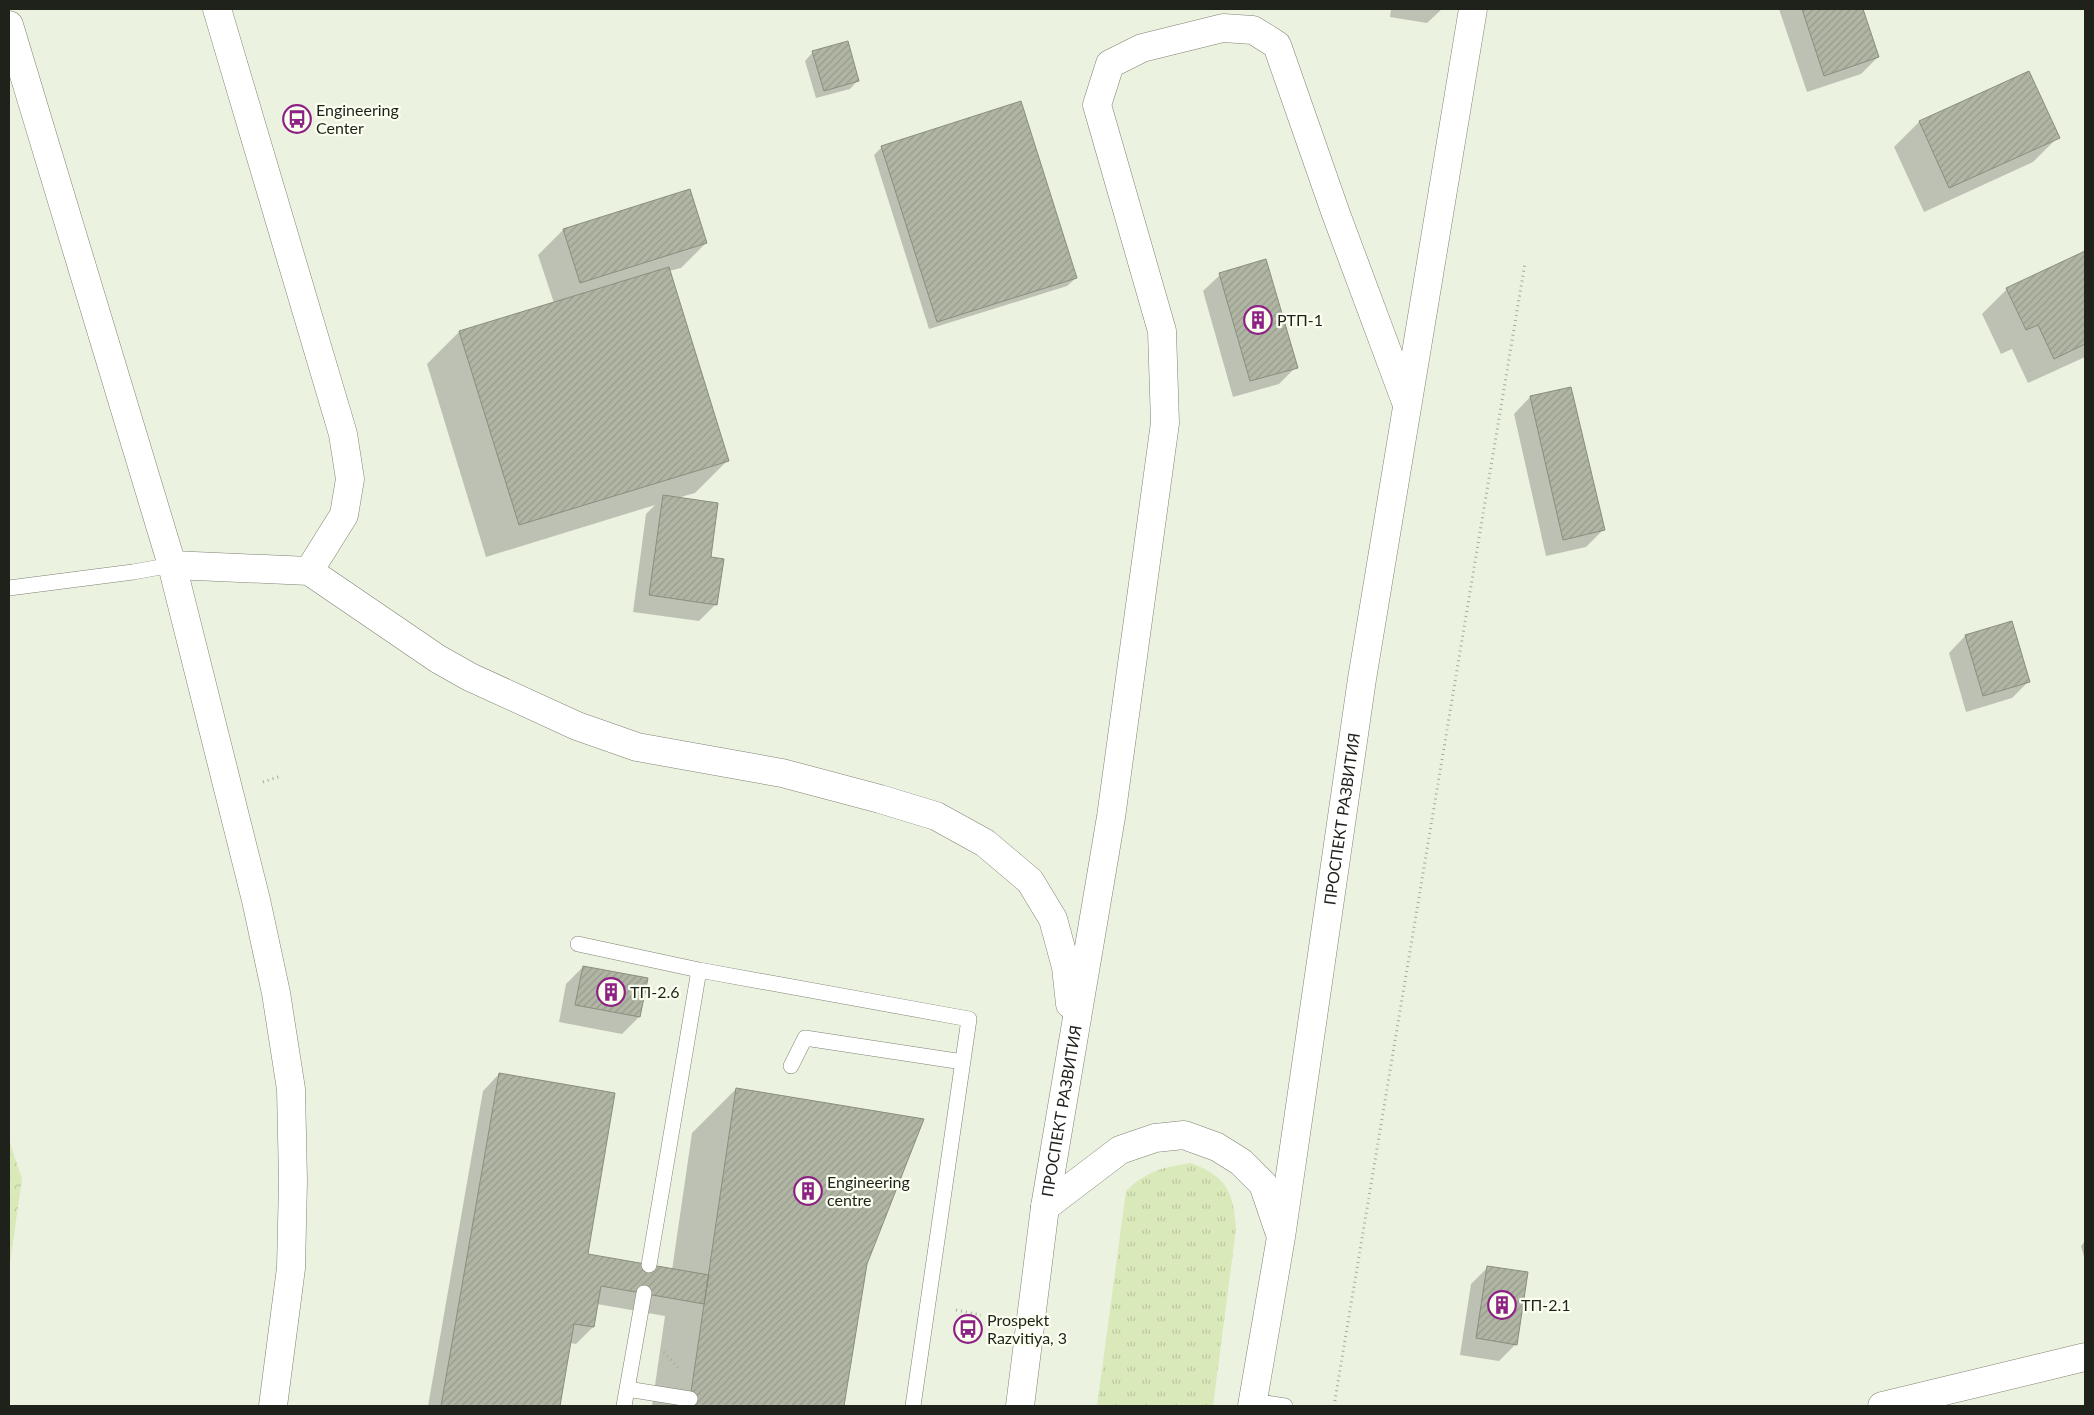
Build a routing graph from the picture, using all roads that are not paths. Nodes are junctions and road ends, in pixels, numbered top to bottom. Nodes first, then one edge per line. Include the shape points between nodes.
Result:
1 (217, 9) edge
2 (1473, 9) edge
3 (9, 25) edge
4 (1406, 402) junction
5 (172, 565) junction
6 (309, 570) junction
7 (9, 588) edge
8 (578, 944) dead end
9 (699, 970) junction
10 (1074, 1039) junction
11 (963, 1062) junction
12 (791, 1066) dead end
13 (1045, 1207) junction
14 (1281, 1237) junction
15 (649, 1265) dead end
16 (644, 1293) dead end
17 (2085, 1357) edge
18 (627, 1389) junction
19 (683, 1398) road end
20 (1253, 1403) edge
21 (273, 1406) edge
22 (624, 1406) edge
23 (913, 1406) edge
24 (1020, 1406) edge
25 (1285, 1406) edge
26 (1882, 1406) edge

1 - 6 street via 343,434 350,478 344,515
2 - 4 street, ПРОСПЕКТ РАЗВИТИЯ
3 - 5 street
4 - 10 street, ПРОСПЕКТ РАЗВИТИЯ via 1277,45 1253,30 1223,28 1142,48 1110,64 1097,105 1162,331 1166,422 1111,817
4 - 14 street, ПРОСПЕКТ РАЗВИТИЯ via 1362,679
5 - 6 street
5 - 7 lane
5 - 21 street via 256,900 276,993 290,1090 291,1268
6 - 10 street via 438,659 578,726 637,747 782,774 880,799 936,816 985,842 1030,881 1053,919 1066,967
8 - 9 lane
9 - 11 lane via 969,1019
9 - 15 lane
10 - 13 street, ПРОСПЕКТ РАЗВИТИЯ
11 - 12 lane via 805,1038
11 - 23 lane
13 - 14 street, ПРОСПЕКТ РАЗВИТИЯ via 1120,1150 1155,1138 1184,1135 1217,1147 1241,1162 1263,1184
13 - 24 street, ПРОСПЕКТ РАЗВИТИЯ
14 - 20 street, ПРОСПЕКТ РАЗВИТИЯ
16 - 18 lane
17 - 26 street
18 - 19 lane
18 - 22 lane
20 - 25 lane

